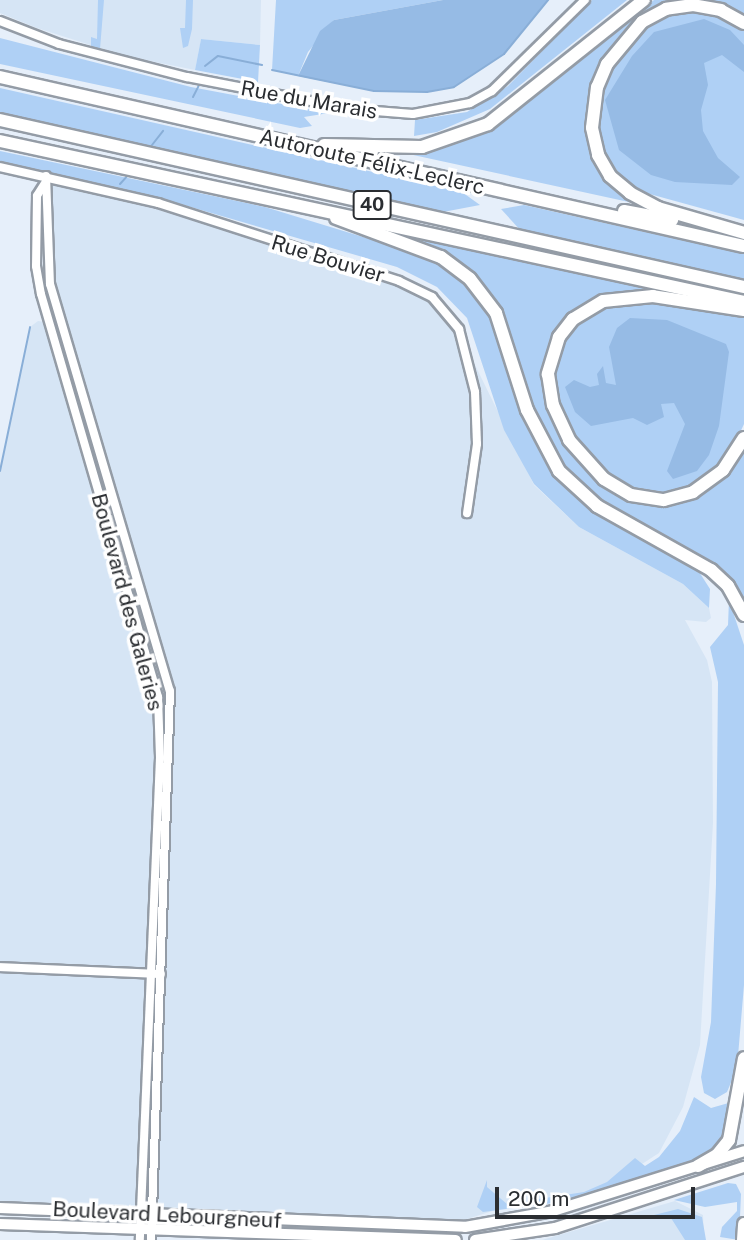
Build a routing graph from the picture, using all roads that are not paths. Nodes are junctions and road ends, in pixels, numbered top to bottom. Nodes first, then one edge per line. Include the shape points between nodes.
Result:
1 (585, 0) edge
2 (644, 0) edge
3 (0, 21) edge
4 (744, 23) edge
5 (0, 77) edge
6 (0, 120) edge
7 (0, 133) edge
8 (0, 141) edge
9 (283, 141) junction
10 (80, 155) junction
11 (0, 167) edge
12 (438, 179) junction
13 (45, 180) junction
14 (290, 201) junction
15 (700, 223) junction
16 (744, 233) edge
17 (744, 246) edge
18 (744, 287) edge
19 (744, 302) edge
20 (744, 310) edge
21 (744, 438) edge
22 (467, 513) dead end
23 (744, 615) edge
24 (0, 967) edge
25 (149, 973) junction
26 (161, 974) junction
27 (744, 1058) edge
28 (744, 1151) edge
29 (698, 1166) junction
30 (744, 1167) edge
31 (0, 1208) edge
32 (139, 1214) junction
33 (151, 1214) junction
34 (0, 1224) edge
35 (744, 1224) edge
36 (147, 1232) edge
37 (140, 1240) edge
38 (456, 1240) edge
39 (475, 1240) edge
40 (743, 1240) edge

1 - 3 street, Rue du Marais via 492,91 470,103 413,114 351,109 187,77 59,44
2 - 9 highway via 521,101 488,124 448,141 403,149
4 - 15 highway via 721,10 693,5 666,9 622,41 597,87 592,128 597,155 610,176 658,208
5 - 9 highway, Autoroute Félix-Leclerc / 40
6 - 18 highway, Autoroute Félix-Leclerc / 40
7 - 10 highway
8 - 10 highway
9 - 12 highway, Autoroute Félix-Leclerc / 40
10 - 14 highway
11 - 13 street, Rue Bouvier
12 - 15 highway
12 - 17 highway, Autoroute Félix-Leclerc / 40
13 - 22 street, Rue Bouvier via 158,203 399,281 432,297 459,329 475,392 477,444
13 - 25 street, Boulevard des Galeries via 37,196 36,266 41,293 158,697 160,758
13 - 26 street, Boulevard des Galeries via 50,284 170,691
14 - 19 highway
14 - 23 highway via 421,248 470,279 496,313 527,410 559,471 597,506 711,569 728,586
15 - 16 highway
20 - 21 highway via 653,296 603,301 573,319 559,337 548,374 552,405 569,440 604,480 631,495 664,499 693,492 723,470
24 - 25 street
25 - 26 street
25 - 32 street, Boulevard des Galeries
26 - 33 street, Boulevard des Galeries
27 - 29 highway via 729,1140 717,1155
28 - 29 main road, Boulevard Lebourgneuf
29 - 33 main road, Boulevard Lebourgneuf via 554,1211 466,1227
30 - 39 main road via 555,1228
31 - 32 main road, Boulevard Lebourgneuf
32 - 33 main road, Boulevard Lebourgneuf
32 - 36 street, Boulevard des Galeries
33 - 36 street, Boulevard des Galeries
34 - 36 main road, Boulevard Lebourgneuf
35 - 40 highway
36 - 37 street, Boulevard des Galeries
36 - 38 main road, Boulevard Lebourgneuf

